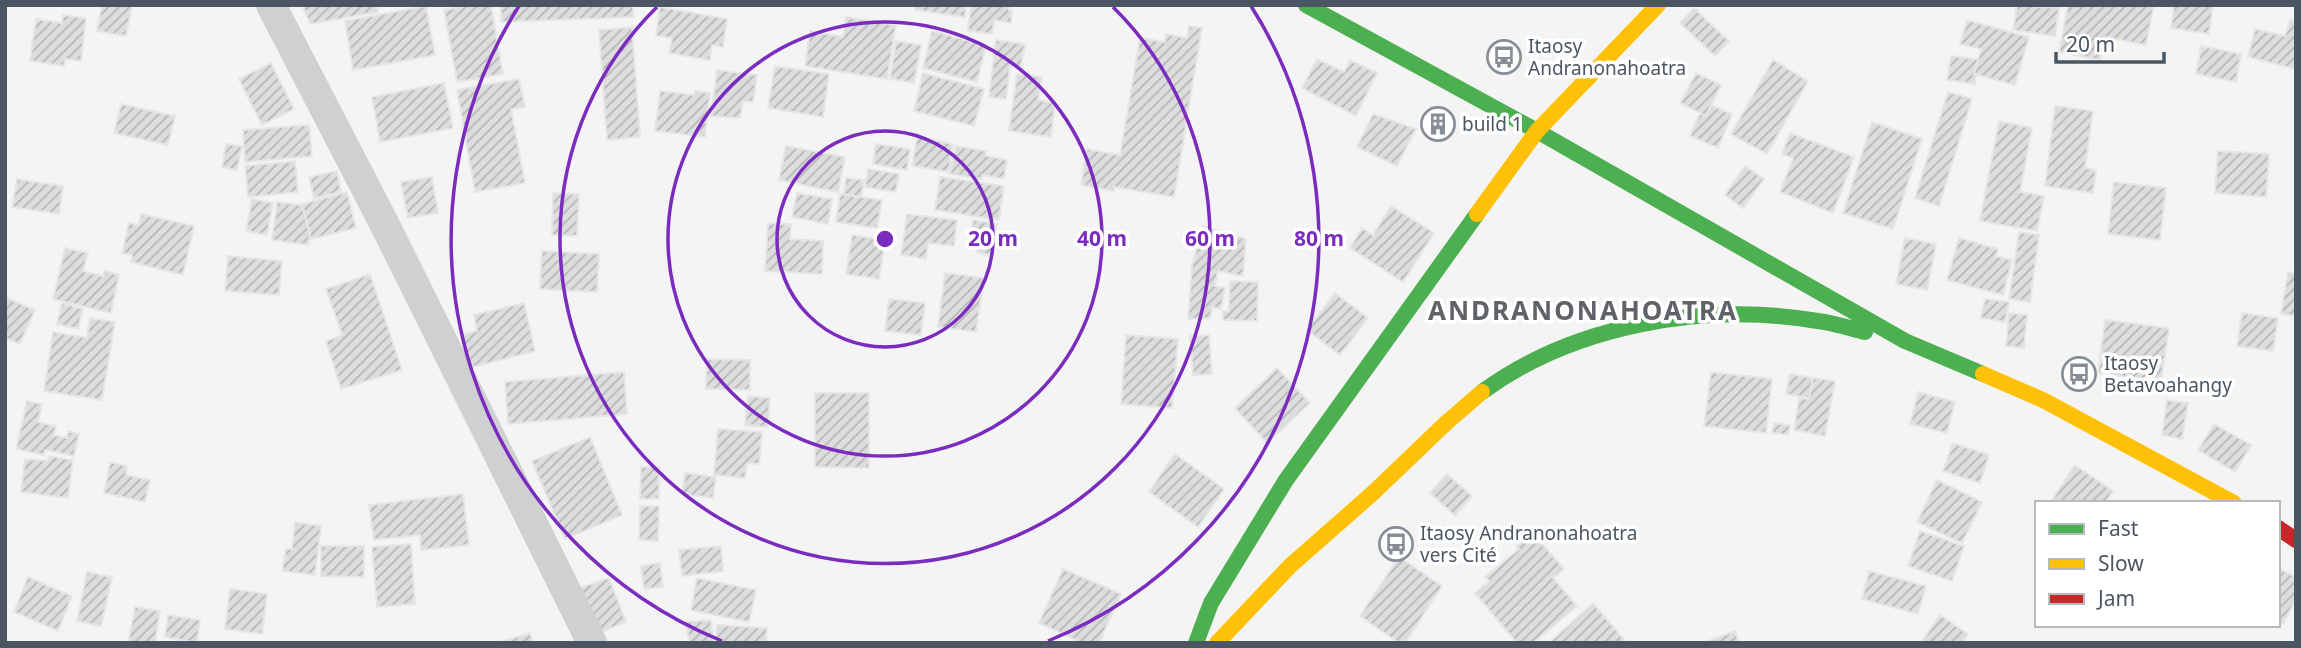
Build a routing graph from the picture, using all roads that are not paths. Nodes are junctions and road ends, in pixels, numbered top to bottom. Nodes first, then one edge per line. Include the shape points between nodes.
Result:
1 (271, 5) edge
2 (1306, 5) edge
3 (1658, 5) edge
4 (1537, 131) junction
5 (1905, 341) junction
6 (2230, 501) edge
7 (2280, 529) edge
8 (2296, 540) edge
9 (592, 643) edge
10 (1196, 643) edge
11 (1217, 643) edge

1 - 9 street
2 - 4 street
3 - 4 street
4 - 5 street
4 - 10 street via 1286,480 1211,603
5 - 6 street via 2043,400
5 - 11 street via 1814,320 1721,316 1630,326 1536,359 1448,421 1291,566
7 - 8 street

